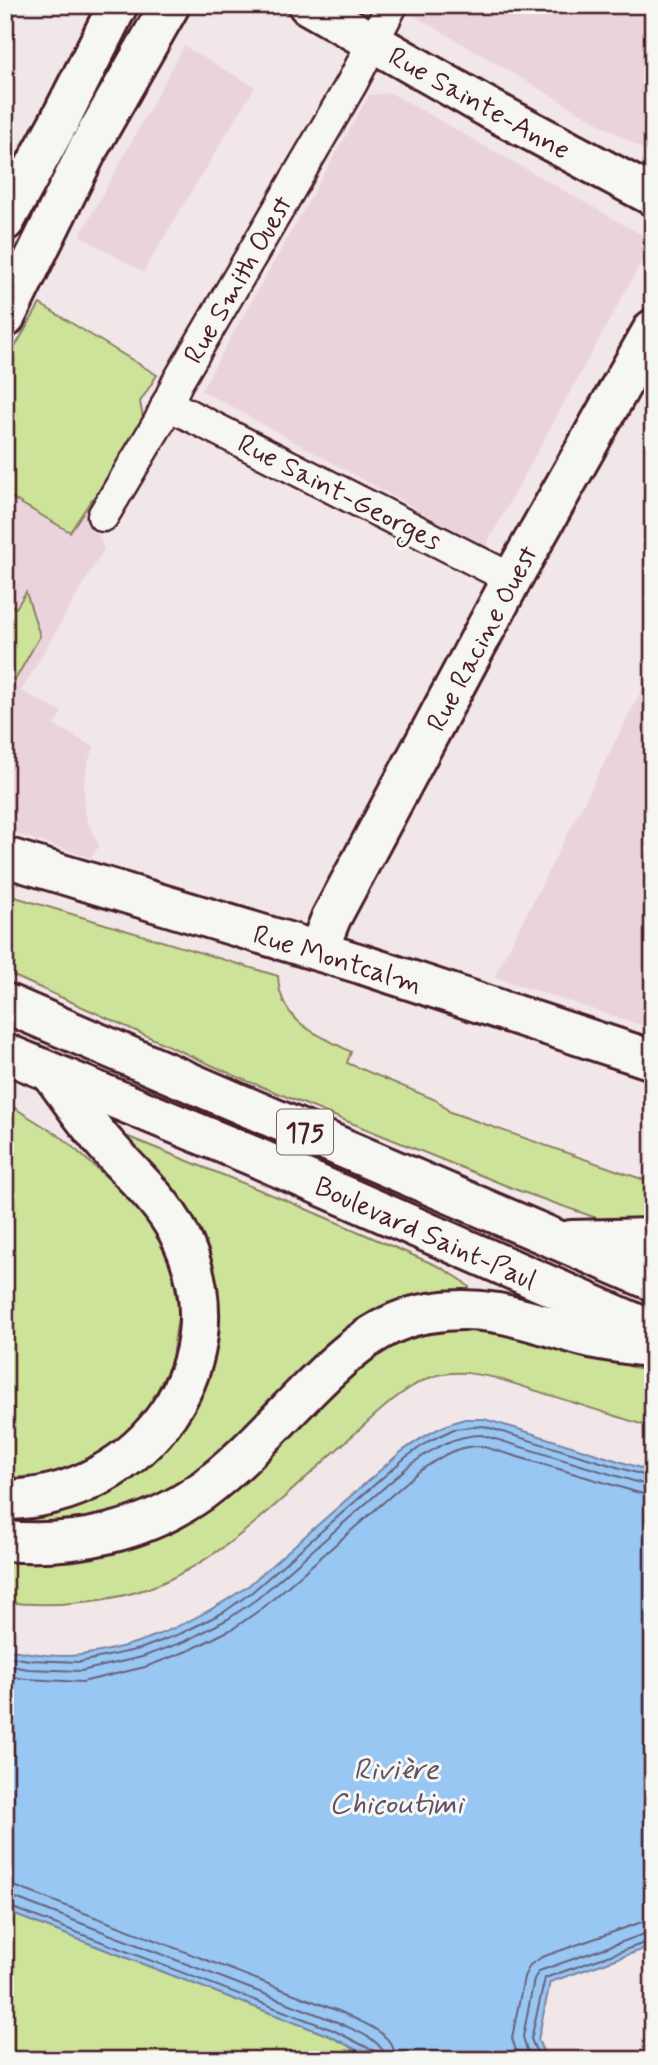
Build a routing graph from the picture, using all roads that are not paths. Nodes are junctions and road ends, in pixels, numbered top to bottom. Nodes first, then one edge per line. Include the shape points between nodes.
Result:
1 (117, 5) edge
2 (170, 5) edge
3 (308, 5) edge
4 (391, 5) edge
5 (373, 42) junction
6 (653, 196) edge
7 (5, 221) edge
8 (5, 318) edge
9 (653, 328) edge
10 (167, 404) junction
11 (103, 516) dead end
12 (512, 579) junction
13 (11, 856) edge
14 (318, 951) junction
15 (5, 1003) edge
16 (5, 1053) edge
17 (653, 1060) edge
18 (52, 1074) junction
19 (653, 1238) edge
20 (558, 1240) junction
21 (653, 1281) edge
22 (653, 1331) edge
23 (653, 1348) edge
24 (5, 1500) edge
25 (5, 1541) edge

1 - 7 main road
2 - 8 main road via 88,149
3 - 5 main road, Rue Sainte-Anne
4 - 5 street, Rue Smith Ouest
5 - 6 main road, Rue Sainte-Anne
5 - 10 street, Rue Smith Ouest
9 - 12 main road, Rue Racine Ouest
10 - 11 street, Rue Smith Ouest
10 - 12 street, Rue Saint-Georges
12 - 14 main road, Rue Racine Ouest via 331,918
13 - 14 main road, Rue Montcalm
14 - 17 main road, Rue Montcalm
15 - 20 main road, Boulevard Saint-Paul / 175
16 - 18 main road, Boulevard Saint-Paul / 175
18 - 22 main road, Boulevard Saint-Paul / 175 via 253,1156
18 - 24 main road via 106,1146 159,1202 178,1232 192,1267 198,1332 190,1369 174,1405 159,1428 129,1457 75,1487
19 - 20 main road
20 - 21 main road, Boulevard Saint-Paul / 175
23 - 25 main road via 581,1335 490,1310 415,1315 348,1352 233,1464 177,1506 96,1537

